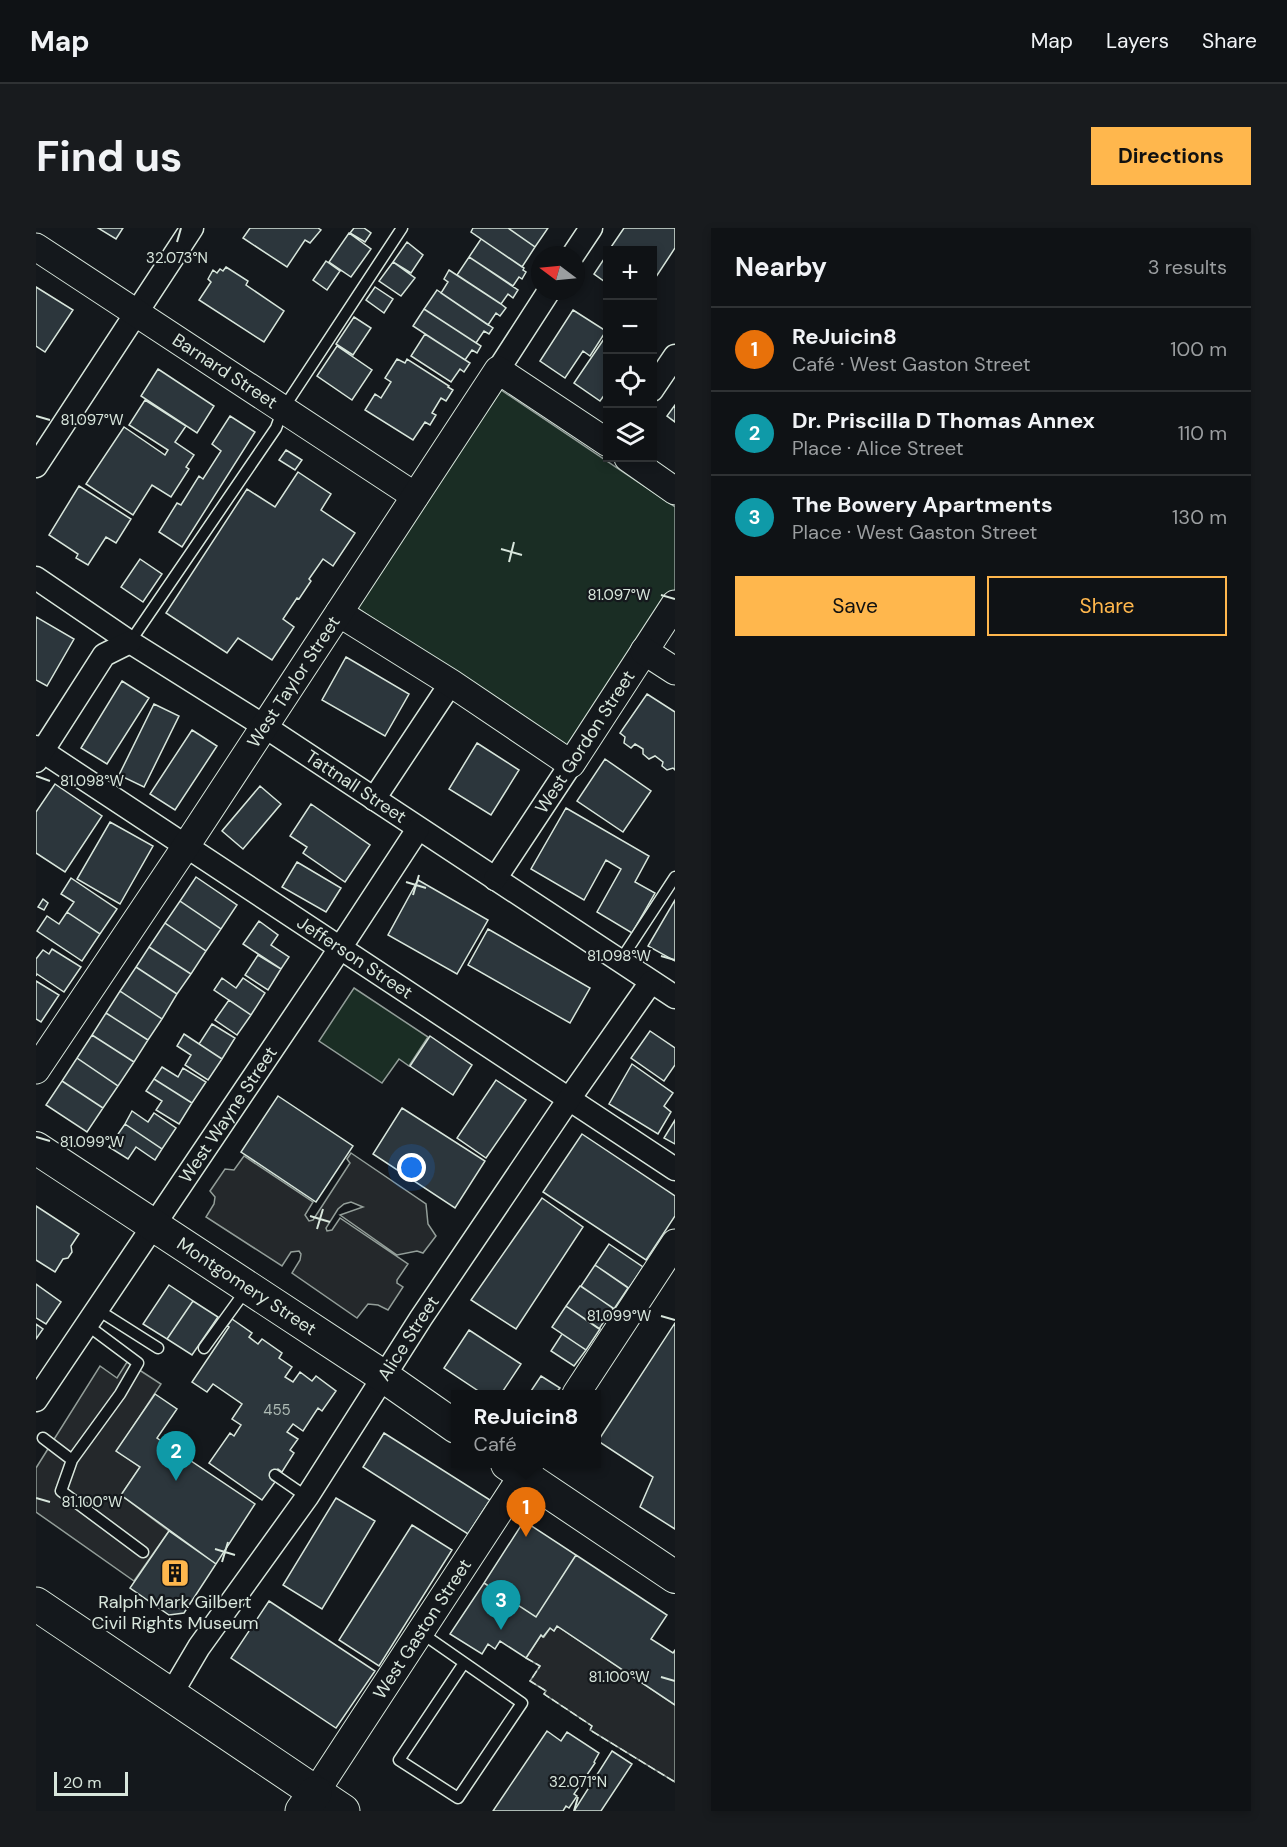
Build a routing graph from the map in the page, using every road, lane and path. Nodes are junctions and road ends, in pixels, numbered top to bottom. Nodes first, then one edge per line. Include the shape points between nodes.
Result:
1 (192, 228) edge
2 (402, 228) edge
3 (591, 228) edge
4 (579, 246) edge
5 (36, 247) edge
6 (543, 300) edge
7 (136, 312) junction
8 (675, 356) edge
9 (498, 370) junction
10 (657, 383) edge
11 (283, 409) junction
12 (603, 440) edge
13 (634, 462) edge
14 (36, 466) edge
15 (675, 491) edge
16 (415, 496) junction
17 (36, 578) edge
18 (675, 604) edge
19 (339, 613) junction
20 (130, 642) junction
21 (644, 651) junction
22 (675, 671) edge
23 (451, 683) junction
24 (264, 726) junction
25 (38, 753) edge
26 (571, 764) junction
27 (374, 799) junction
28 (418, 828) junction
29 (186, 846) junction
30 (675, 877) edge
31 (495, 879) junction
32 (341, 947) junction
33 (620, 961) junction
34 (651, 982) junction
35 (675, 997) edge
36 (36, 1070) edge
37 (569, 1099) junction
38 (36, 1148) edge
39 (675, 1169) edge
40 (154, 1227) junction
41 (675, 1243) edge
42 (248, 1288) junction
43 (92, 1317) junction
44 (158, 1348) dead end
45 (204, 1348) dead end
46 (383, 1376) junction
47 (579, 1390) edge
48 (36, 1400) edge
49 (451, 1424) edge
50 (43, 1438) dead end
51 (72, 1460) junction
52 (519, 1468) edge
53 (521, 1468) edge
54 (275, 1475) dead end
55 (307, 1497) junction
56 (142, 1552) dead end
57 (675, 1576) edge
58 (36, 1604) edge
59 (420, 1632) junction
60 (464, 1663) junction
61 (170, 1696) junction
62 (308, 1802) edge
63 (343, 1811) edge

1 - 7 street
2 - 11 lane
3 - 4 street
5 - 7 street, Barnard Street
6 - 9 street, West Taylor Street
7 - 11 street, Barnard Street
7 - 14 street
8 - 10 street
9 - 12 street
9 - 16 street, West Taylor Street
11 - 16 street, Barnard Street
11 - 20 lane via 276,428
13 - 15 street
16 - 19 street, West Taylor Street
17 - 20 street, Tattnall Street
18 - 21 street, West Gordon Street
19 - 23 street
19 - 24 street, West Taylor Street
20 - 24 street, Tattnall Street
20 - 25 street via 104,655
21 - 22 street
21 - 26 street, West Gordon Street
23 - 26 street
23 - 27 street
24 - 27 street, Tattnall Street
24 - 29 street, West Taylor Street
25 - 29 street, Jefferson Street
26 - 31 street, West Gordon Street
27 - 28 street, Tattnall Street
28 - 31 street, Tattnall Street
28 - 32 street, West Wayne Street
29 - 32 street, Jefferson Street
29 - 36 street, West Taylor Street
30 - 33 lane
31 - 33 street, Tattnall Street
32 - 37 street, Jefferson Street
32 - 40 street, West Wayne Street
33 - 34 street, Tattnall Street
34 - 35 street, Tattnall Street
34 - 37 street, Alice Street
37 - 39 street, Jefferson Street
37 - 46 street, Alice Street
38 - 40 main road, Montgomery Street
40 - 42 main road, Montgomery Street
40 - 43 street, West Wayne Street
41 - 47 street
42 - 45 lane
42 - 46 main road, Montgomery Street
43 - 44 lane
43 - 48 street, West Wayne Street
43 - 51 lane via 108,1338 138,1363
46 - 49 main road, Montgomery Street
46 - 55 street, Alice Street
50 - 51 lane
51 - 56 lane via 61,1491
52 - 59 street, West Gaston Street
53 - 57 main road
54 - 55 lane
55 - 61 street, Alice Street via 199,1647
58 - 61 main road
59 - 60 lane
59 - 62 street, West Gaston Street
60 - 60 lane via 522,1702 458,1798 399,1760
61 - 62 main road
62 - 63 main road

